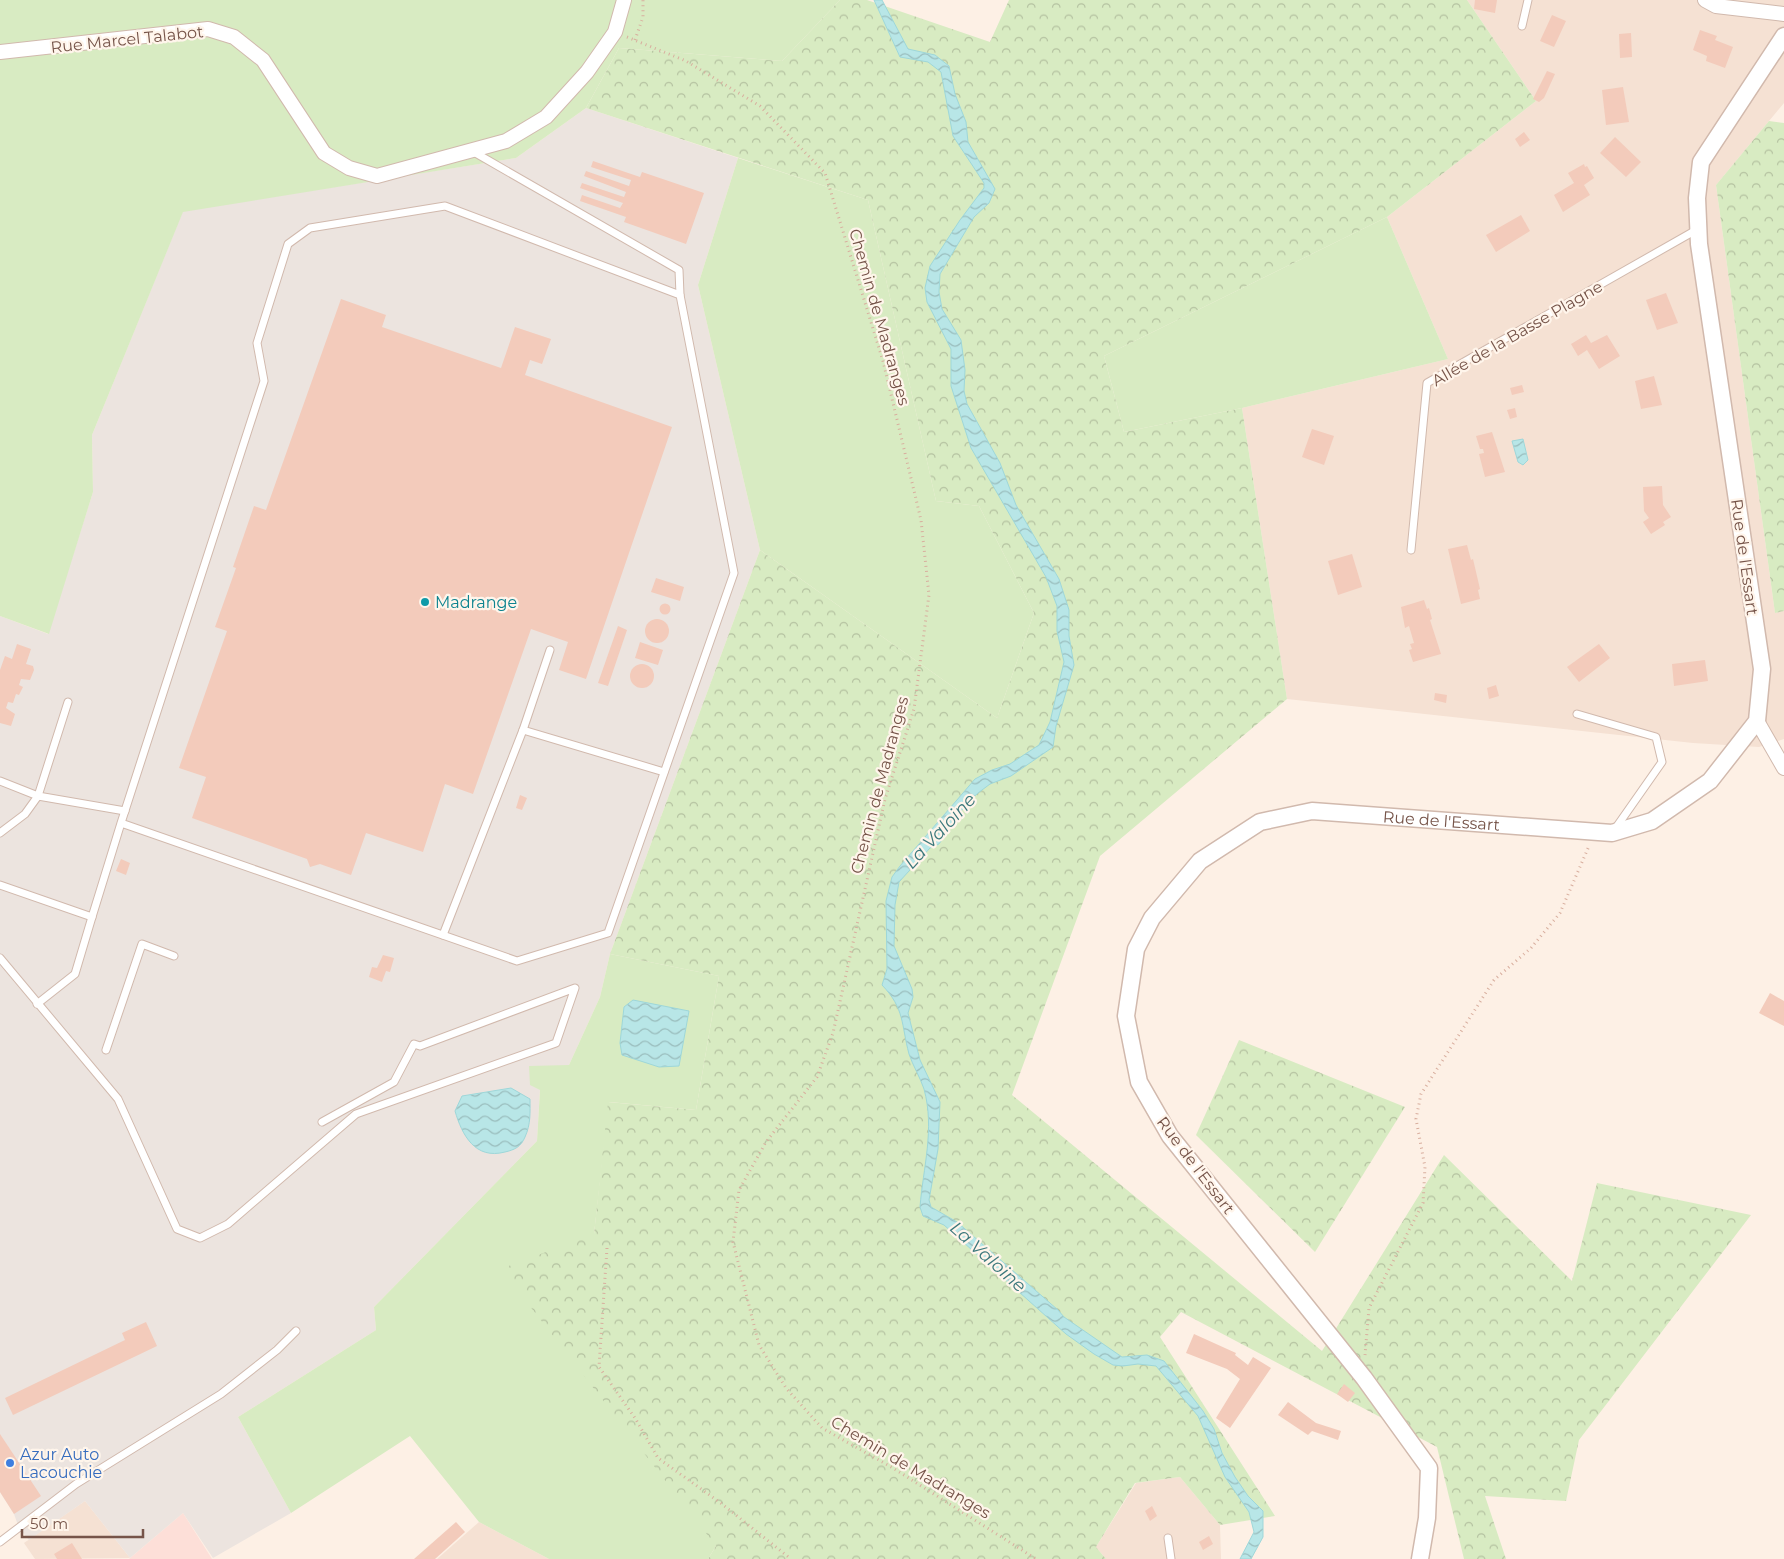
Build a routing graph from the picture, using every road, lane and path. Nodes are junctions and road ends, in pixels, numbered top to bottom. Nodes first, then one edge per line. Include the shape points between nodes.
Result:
1 (624, 0) edge
2 (643, 0) edge
3 (1528, 0) edge
4 (1705, 0) edge
5 (1784, 14) edge
6 (1522, 26) dead end
7 (615, 32) junction
8 (1784, 36) edge
9 (635, 40) junction
10 (0, 52) edge
11 (471, 150) junction
12 (1699, 229) junction
13 (680, 295) junction
14 (1410, 550) dead end
15 (550, 650) dead end
16 (68, 702) dead end
17 (1577, 714) dead end
18 (1757, 721) junction
19 (523, 730) junction
20 (1784, 768) edge
21 (664, 772) junction
22 (0, 781) edge
23 (38, 796) junction
24 (125, 812) junction
25 (121, 822) junction
26 (1595, 832) junction
27 (0, 833) edge
28 (1612, 833) junction
29 (0, 886) edge
30 (92, 917) junction
31 (443, 935) junction
32 (174, 956) dead end
33 (0, 958) edge
34 (37, 1004) junction
35 (106, 1050) dead end
36 (322, 1122) dead end
37 (607, 1248) dead end
38 (296, 1331) dead end
39 (1364, 1378) junction
40 (1168, 1538) dead end
41 (0, 1542) edge
42 (791, 1559) edge
43 (1036, 1559) edge
44 (1171, 1559) edge
45 (1420, 1559) edge

1 - 7 street, Rue Marcel Talabot
2 - 9 path via 643,17
3 - 6 lane
4 - 5 street via 1716,6
7 - 9 path, Chemin de Madranges
7 - 11 street, Rue Marcel Talabot via 587,72 546,117 506,141
8 - 12 street, Rue de l'Essart via 1701,162 1697,198
9 - 43 path, Chemin de Madranges via 686,61 760,106 825,174 883,361 921,520 930,595 914,709 885,799 833,1033 817,1077 766,1142 739,1190 734,1242 759,1344 786,1388 822,1428 893,1468
10 - 11 street, Rue Marcel Talabot via 208,29 234,37 262,60 324,153 349,168 377,176
11 - 13 lane via 679,270
12 - 14 lane, Allée de la Basse Plagne via 1427,383
12 - 18 street, Rue de l'Essart via 1762,669
13 - 21 lane via 734,573
13 - 24 lane via 445,206 310,228 288,244 257,343 264,381
15 - 19 lane
16 - 23 lane
17 - 28 lane via 1656,737 1662,762
18 - 20 street
18 - 28 street, Rue de l'Essart via 1710,781 1652,820
19 - 21 lane
19 - 31 lane
21 - 31 lane via 608,933 517,961
22 - 23 lane
23 - 24 lane
23 - 27 lane via 25,814
24 - 25 lane
25 - 30 lane
25 - 31 lane
26 - 28 street, Rue de l'Essart
26 - 39 path via 1560,913 1531,948 1494,980 1421,1094 1416,1119 1425,1167 1423,1203 1369,1308
26 - 39 street, Rue de l'Essart via 1312,811 1260,822 1200,861 1152,918 1136,949 1126,1016 1139,1082 1170,1136
29 - 30 lane
30 - 34 lane via 75,974
32 - 35 lane via 142,944
33 - 34 lane
34 - 36 lane via 118,1099 177,1229 200,1238 228,1224 356,1114 556,1043 575,988 420,1046 414,1044 394,1082
37 - 42 path via 599,1367 658,1458
38 - 41 lane via 221,1394 76,1484
39 - 45 street, Rue de l'Essart via 1429,1468 1427,1518
40 - 44 lane

